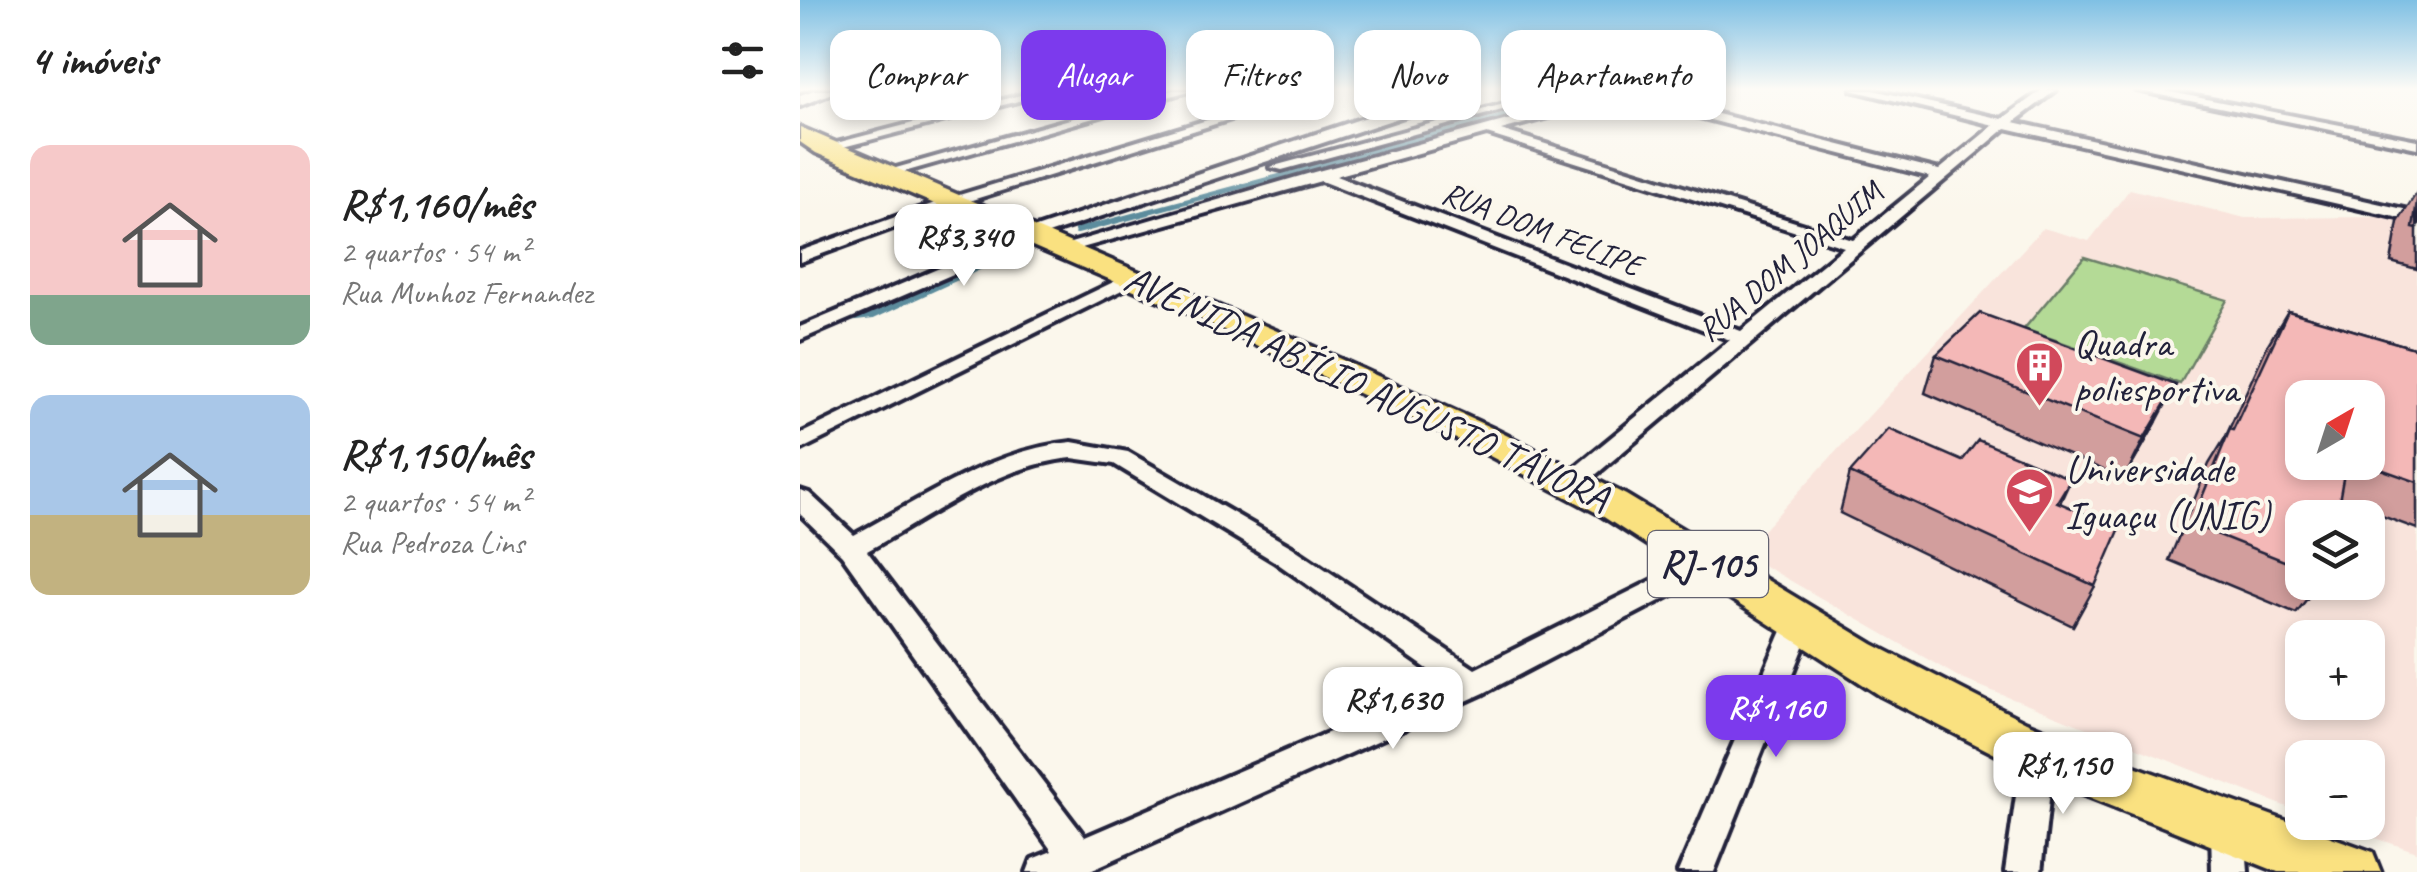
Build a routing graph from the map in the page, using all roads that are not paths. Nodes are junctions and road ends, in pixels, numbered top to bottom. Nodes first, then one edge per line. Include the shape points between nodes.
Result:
1 (862, 131) edge
2 (1038, 131) edge
3 (1185, 131) edge
4 (1343, 131) edge
5 (1416, 131) edge
6 (1479, 131) edge
7 (1490, 131) edge
8 (1776, 131) edge
9 (1995, 131) edge
10 (2038, 131) edge
11 (2349, 131) edge
12 (809, 142) edge
13 (2417, 144) edge
14 (885, 173) junction
15 (1319, 175) junction
16 (1942, 175) junction
17 (1210, 177) junction
18 (951, 202) junction
19 (2417, 217) edge
20 (1049, 241) junction
21 (1856, 246) junction
22 (800, 257) edge
23 (1134, 277) junction
24 (800, 334) edge
25 (1744, 339) junction
26 (800, 443) edge
27 (1572, 482) junction
28 (800, 499) edge
29 (851, 548) junction
30 (1708, 564) junction
31 (1799, 624) junction
32 (1472, 684) junction
33 (2038, 754) junction
34 (2228, 826) junction
35 (1078, 857) junction
36 (1045, 872) edge
37 (1696, 872) edge
38 (2023, 872) edge
39 (2230, 872) edge
40 (2353, 872) edge

1 - 12 street
2 - 14 street
3 - 18 street
4 - 17 street
5 - 17 street via 1292,164
6 - 15 street
7 - 21 street
8 - 16 street
9 - 16 street, RUA DOM JOAQUIM
10 - 19 street
11 - 13 street
12 - 14 main road, AVENIDA ABÍLIO AUGUSTO TÁVORA / RJ-105
14 - 18 main road, AVENIDA ABÍLIO AUGUSTO TÁVORA / RJ-105
15 - 20 street
15 - 25 street, RUA DOM FELIPE
16 - 21 street, RUA DOM JOAQUIM
17 - 20 street
18 - 20 main road, AVENIDA ABÍLIO AUGUSTO TÁVORA / RJ-105
18 - 22 street
20 - 23 main road, AVENIDA ABÍLIO AUGUSTO TÁVORA / RJ-105
20 - 24 street via 878,299
21 - 25 street, RUA DOM JOAQUIM
23 - 26 street
23 - 27 main road, AVENIDA ABÍLIO AUGUSTO TÁVORA / RJ-105
25 - 27 street, RUA DOM JOAQUIM
27 - 30 main road, AVENIDA ABÍLIO AUGUSTO TÁVORA / RJ-105
28 - 29 street
29 - 32 street via 1000,466 1041,452 1120,457 1283,554
29 - 35 street
30 - 31 main road, AVENIDA ABÍLIO AUGUSTO TÁVORA / RJ-105
30 - 32 street
31 - 33 main road, AVENIDA ABÍLIO AUGUSTO TÁVORA / RJ-105
31 - 37 street
32 - 35 street
33 - 34 main road, AVENIDA ABÍLIO AUGUSTO TÁVORA / RJ-105
33 - 38 street
34 - 39 street
34 - 40 main road, AVENIDA ABÍLIO AUGUSTO TÁVORA / RJ-105
35 - 36 street

